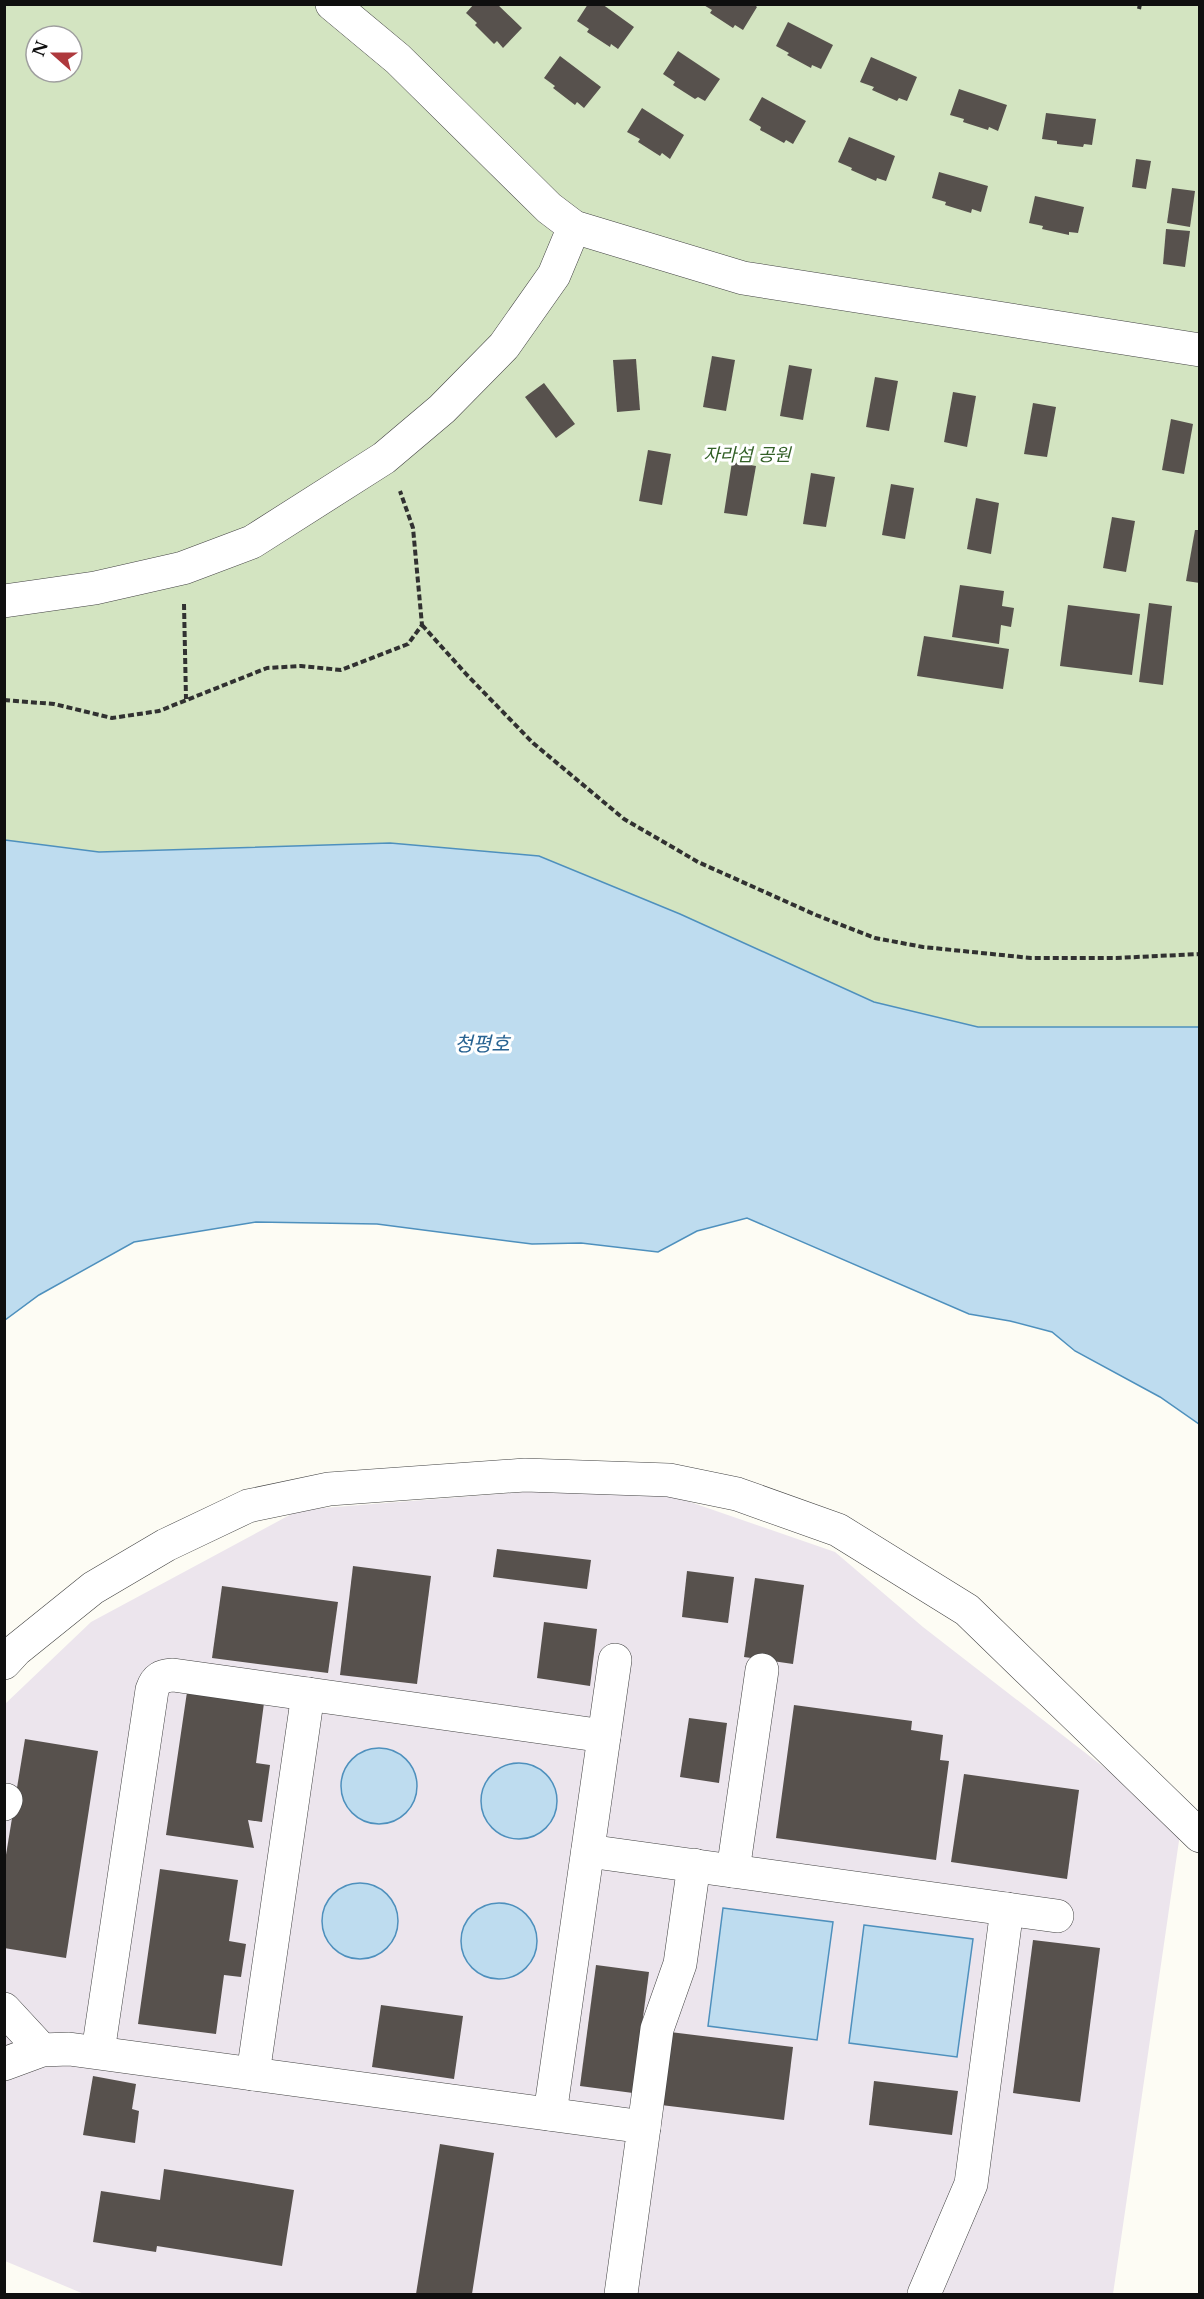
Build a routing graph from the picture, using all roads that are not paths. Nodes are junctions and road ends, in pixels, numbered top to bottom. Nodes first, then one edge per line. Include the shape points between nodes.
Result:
1 (332, 4) edge
2 (574, 227) junction
3 (1200, 351) edge
4 (4, 601) edge
5 (615, 1660) dead end
6 (4, 1663) edge
7 (762, 1670) dead end
8 (308, 1694) junction
9 (604, 1736) junction
10 (1200, 1836) edge
11 (588, 1851) junction
12 (694, 1865) junction
13 (733, 1871) junction
14 (1006, 1909) junction
15 (1057, 1916) dead end
16 (4, 2009) edge
17 (42, 2050) junction
18 (98, 2052) junction
19 (4, 2064) edge
20 (253, 2074) junction
21 (550, 2114) junction
22 (644, 2127) junction
23 (621, 2295) edge
24 (924, 2295) edge

1 - 2 street via 398,59 549,208
2 - 3 street via 743,278
2 - 4 street via 554,275 504,346 442,409 384,458 252,542 183,568 94,588
5 - 9 street
6 - 10 street via 93,1588 166,1545 248,1506 329,1489 525,1476 669,1480 737,1494 838,1530 967,1610
7 - 13 street
8 - 9 street
8 - 18 street via 173,1676 162,1676 155,1682
8 - 20 street
9 - 11 street
11 - 12 street
11 - 21 street
12 - 13 street
12 - 22 street via 680,1964 659,2018
13 - 14 street
14 - 15 street
14 - 24 street via 971,2184
16 - 17 street
17 - 18 street
17 - 19 street
18 - 20 street
20 - 21 street
21 - 22 street
22 - 23 street

